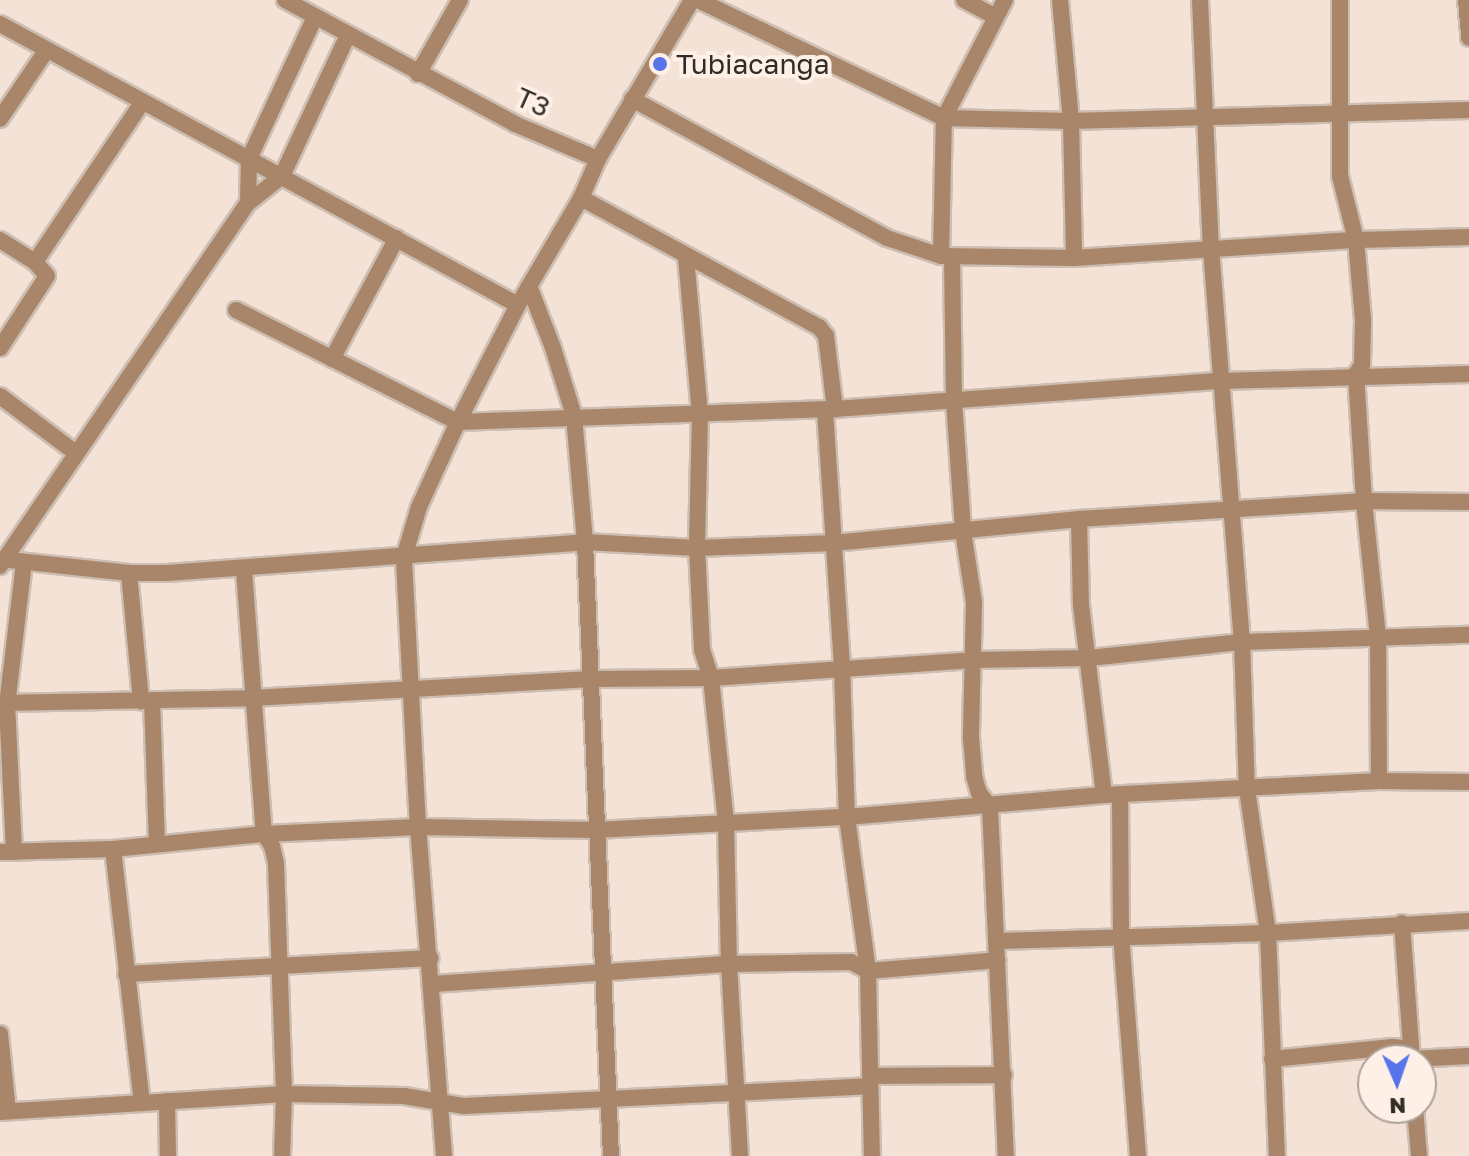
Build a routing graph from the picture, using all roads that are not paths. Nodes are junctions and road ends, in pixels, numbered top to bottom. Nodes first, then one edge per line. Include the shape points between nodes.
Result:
1 (285, 0) edge
2 (460, 0) edge
3 (692, 0) edge
4 (698, 0) edge
5 (964, 0) edge
6 (1005, 0) edge
7 (1062, 0) edge
8 (1200, 0) edge
9 (1340, 0) edge
10 (1466, 0) edge
11 (315, 17) junction
12 (996, 17) junction
13 (0, 24) edge
14 (348, 35) junction
15 (1469, 38) edge
16 (46, 51) junction
17 (418, 74) junction
18 (632, 99) junction
19 (141, 104) junction
20 (1469, 110) edge
21 (1340, 111) junction
22 (944, 118) junction
23 (1202, 118) junction
24 (0, 119) edge
25 (1071, 121) junction
26 (249, 159) junction
27 (598, 159) junction
28 (282, 176) junction
29 (581, 198) junction
30 (248, 203) junction
31 (1469, 237) edge
32 (397, 238) junction
33 (0, 240) edge
34 (1356, 240) junction
35 (1469, 244) edge
36 (1211, 249) junction
37 (686, 257) junction
38 (946, 257) junction
39 (1074, 258) junction
40 (35, 262) junction
41 (529, 286) junction
42 (518, 305) junction
43 (236, 310) dead end
44 (0, 348) edge
45 (332, 359) junction
46 (1356, 374) junction
47 (1469, 374) edge
48 (1220, 381) junction
49 (0, 396) edge
50 (954, 401) junction
51 (830, 410) junction
52 (700, 414) junction
53 (574, 416) junction
54 (458, 422) junction
55 (76, 453) junction
56 (1364, 501) junction
57 (1469, 502) edge
58 (1233, 510) junction
59 (1079, 519) junction
60 (963, 531) junction
61 (585, 542) junction
62 (834, 543) junction
63 (697, 548) junction
64 (404, 557) junction
65 (1, 562) edge
66 (24, 563) junction
67 (244, 570) junction
68 (129, 573) junction
69 (1469, 635) edge
70 (1378, 636) junction
71 (1242, 642) junction
72 (1089, 658) junction
73 (973, 660) junction
74 (842, 668) junction
75 (711, 678) junction
76 (591, 679) junction
77 (411, 691) junction
78 (252, 698) junction
79 (146, 701) junction
80 (4, 704) edge
81 (1379, 781) junction
82 (1469, 782) edge
83 (1247, 789) junction
84 (1112, 795) junction
85 (990, 807) junction
86 (847, 817) junction
87 (726, 822) junction
88 (418, 827) junction
89 (596, 830) junction
90 (264, 834) junction
91 (157, 844) junction
92 (113, 849) junction
93 (7, 852) edge
94 (1469, 921) edge
95 (1402, 923) junction
96 (1268, 933) junction
97 (1121, 935) junction
98 (998, 941) junction
99 (431, 958) junction
100 (998, 960) junction
101 (281, 964) junction
102 (729, 964) junction
103 (601, 971) junction
104 (868, 971) junction
105 (126, 974) junction
106 (433, 984) junction
107 (0, 1034) edge
108 (1411, 1044) edge
109 (1357, 1050) edge
110 (1469, 1056) edge
111 (1437, 1058) edge
112 (1272, 1059) junction
113 (1004, 1075) junction
114 (870, 1081) junction
115 (737, 1090) junction
116 (284, 1094) junction
117 (606, 1099) junction
118 (441, 1100) junction
119 (167, 1101) junction
120 (142, 1103) junction
121 (4, 1112) edge
122 (1416, 1124) edge
123 (168, 1156) edge
124 (282, 1156) edge
125 (444, 1156) edge
126 (611, 1156) edge
127 (740, 1156) edge
128 (872, 1156) edge
129 (1006, 1156) edge
130 (1138, 1156) edge
131 (1277, 1156) edge
132 (1419, 1156) edge

1 - 11 street, T3
2 - 17 street
3 - 18 street
4 - 22 street
5 - 12 street
6 - 12 street
7 - 25 street
8 - 23 street
9 - 21 street
10 - 15 street
11 - 14 street, T3
11 - 26 street
12 - 22 street
13 - 16 street
14 - 17 street, T3
14 - 28 street
16 - 19 street
16 - 24 street
17 - 27 street, T3
18 - 27 street
18 - 38 street via 887,238
19 - 26 street
19 - 40 street
20 - 21 street
21 - 23 street
21 - 34 street via 1340,176
22 - 25 street
22 - 38 street
23 - 25 street
23 - 36 street
25 - 39 street
26 - 28 street
26 - 30 street
27 - 29 street
28 - 30 street
28 - 32 street
29 - 37 street
29 - 41 street
30 - 55 street
31 - 34 street
31 - 35 street
32 - 42 street
32 - 45 street
33 - 40 street
34 - 36 street
34 - 46 street via 1364,349
36 - 39 street
36 - 48 street
37 - 51 street via 819,327 826,336
37 - 52 street
38 - 39 street
38 - 50 street
40 - 44 street via 44,270 46,283
41 - 42 street
41 - 53 street
42 - 54 street
43 - 45 street
45 - 54 street
46 - 47 street
46 - 48 street
46 - 56 street
48 - 50 street
48 - 58 street
49 - 55 street
50 - 51 street
50 - 60 street
51 - 52 street
51 - 62 street
52 - 53 street
52 - 63 street
53 - 54 street
53 - 61 street
54 - 64 street via 419,507
55 - 65 street
56 - 57 street
56 - 58 street
56 - 70 street
58 - 59 street
58 - 71 street
59 - 60 street
59 - 72 street via 1081,605
60 - 62 street
60 - 73 street via 974,602
61 - 63 street
61 - 64 street
61 - 76 street
62 - 63 street
62 - 74 street
63 - 75 street via 702,650
64 - 67 street
64 - 77 street
65 - 66 street
66 - 68 street
66 - 80 street
67 - 68 street
67 - 78 street
68 - 79 street
69 - 70 street
70 - 71 street
70 - 81 street
71 - 72 street
71 - 83 street
72 - 73 street
72 - 84 street
73 - 74 street
73 - 85 street via 974,776
74 - 75 street
74 - 86 street
75 - 76 street
75 - 87 street
76 - 77 street
76 - 89 street
77 - 78 street
77 - 88 street
78 - 79 street
78 - 90 street
79 - 80 street
79 - 91 street
80 - 93 street
81 - 82 street
81 - 83 street
83 - 84 street
83 - 96 street
84 - 85 street
84 - 97 street
85 - 86 street
85 - 98 street
86 - 87 street
86 - 104 street
87 - 89 street
87 - 102 street
88 - 89 street
88 - 90 street
88 - 99 street
89 - 103 street
90 - 91 street
90 - 101 street via 276,864
91 - 92 street
92 - 93 street
92 - 105 street
94 - 95 street
95 - 96 street
95 - 108 street
96 - 97 street
96 - 112 street
97 - 98 street
97 - 130 street
98 - 100 street
99 - 101 street
99 - 106 street
100 - 104 street
100 - 113 street
101 - 105 street
101 - 116 street
102 - 103 street
102 - 104 street via 851,962
102 - 115 street
103 - 106 street
103 - 117 street
104 - 114 street
105 - 120 street
106 - 118 street
107 - 121 street
109 - 112 street
110 - 111 street
112 - 131 street
113 - 114 street
113 - 129 street
114 - 115 street
114 - 128 street
115 - 117 street
115 - 127 street
116 - 118 street
116 - 119 street
116 - 124 street
117 - 118 street via 464,1106
117 - 126 street
118 - 125 street
119 - 120 street
119 - 123 street
120 - 121 street
122 - 132 street

